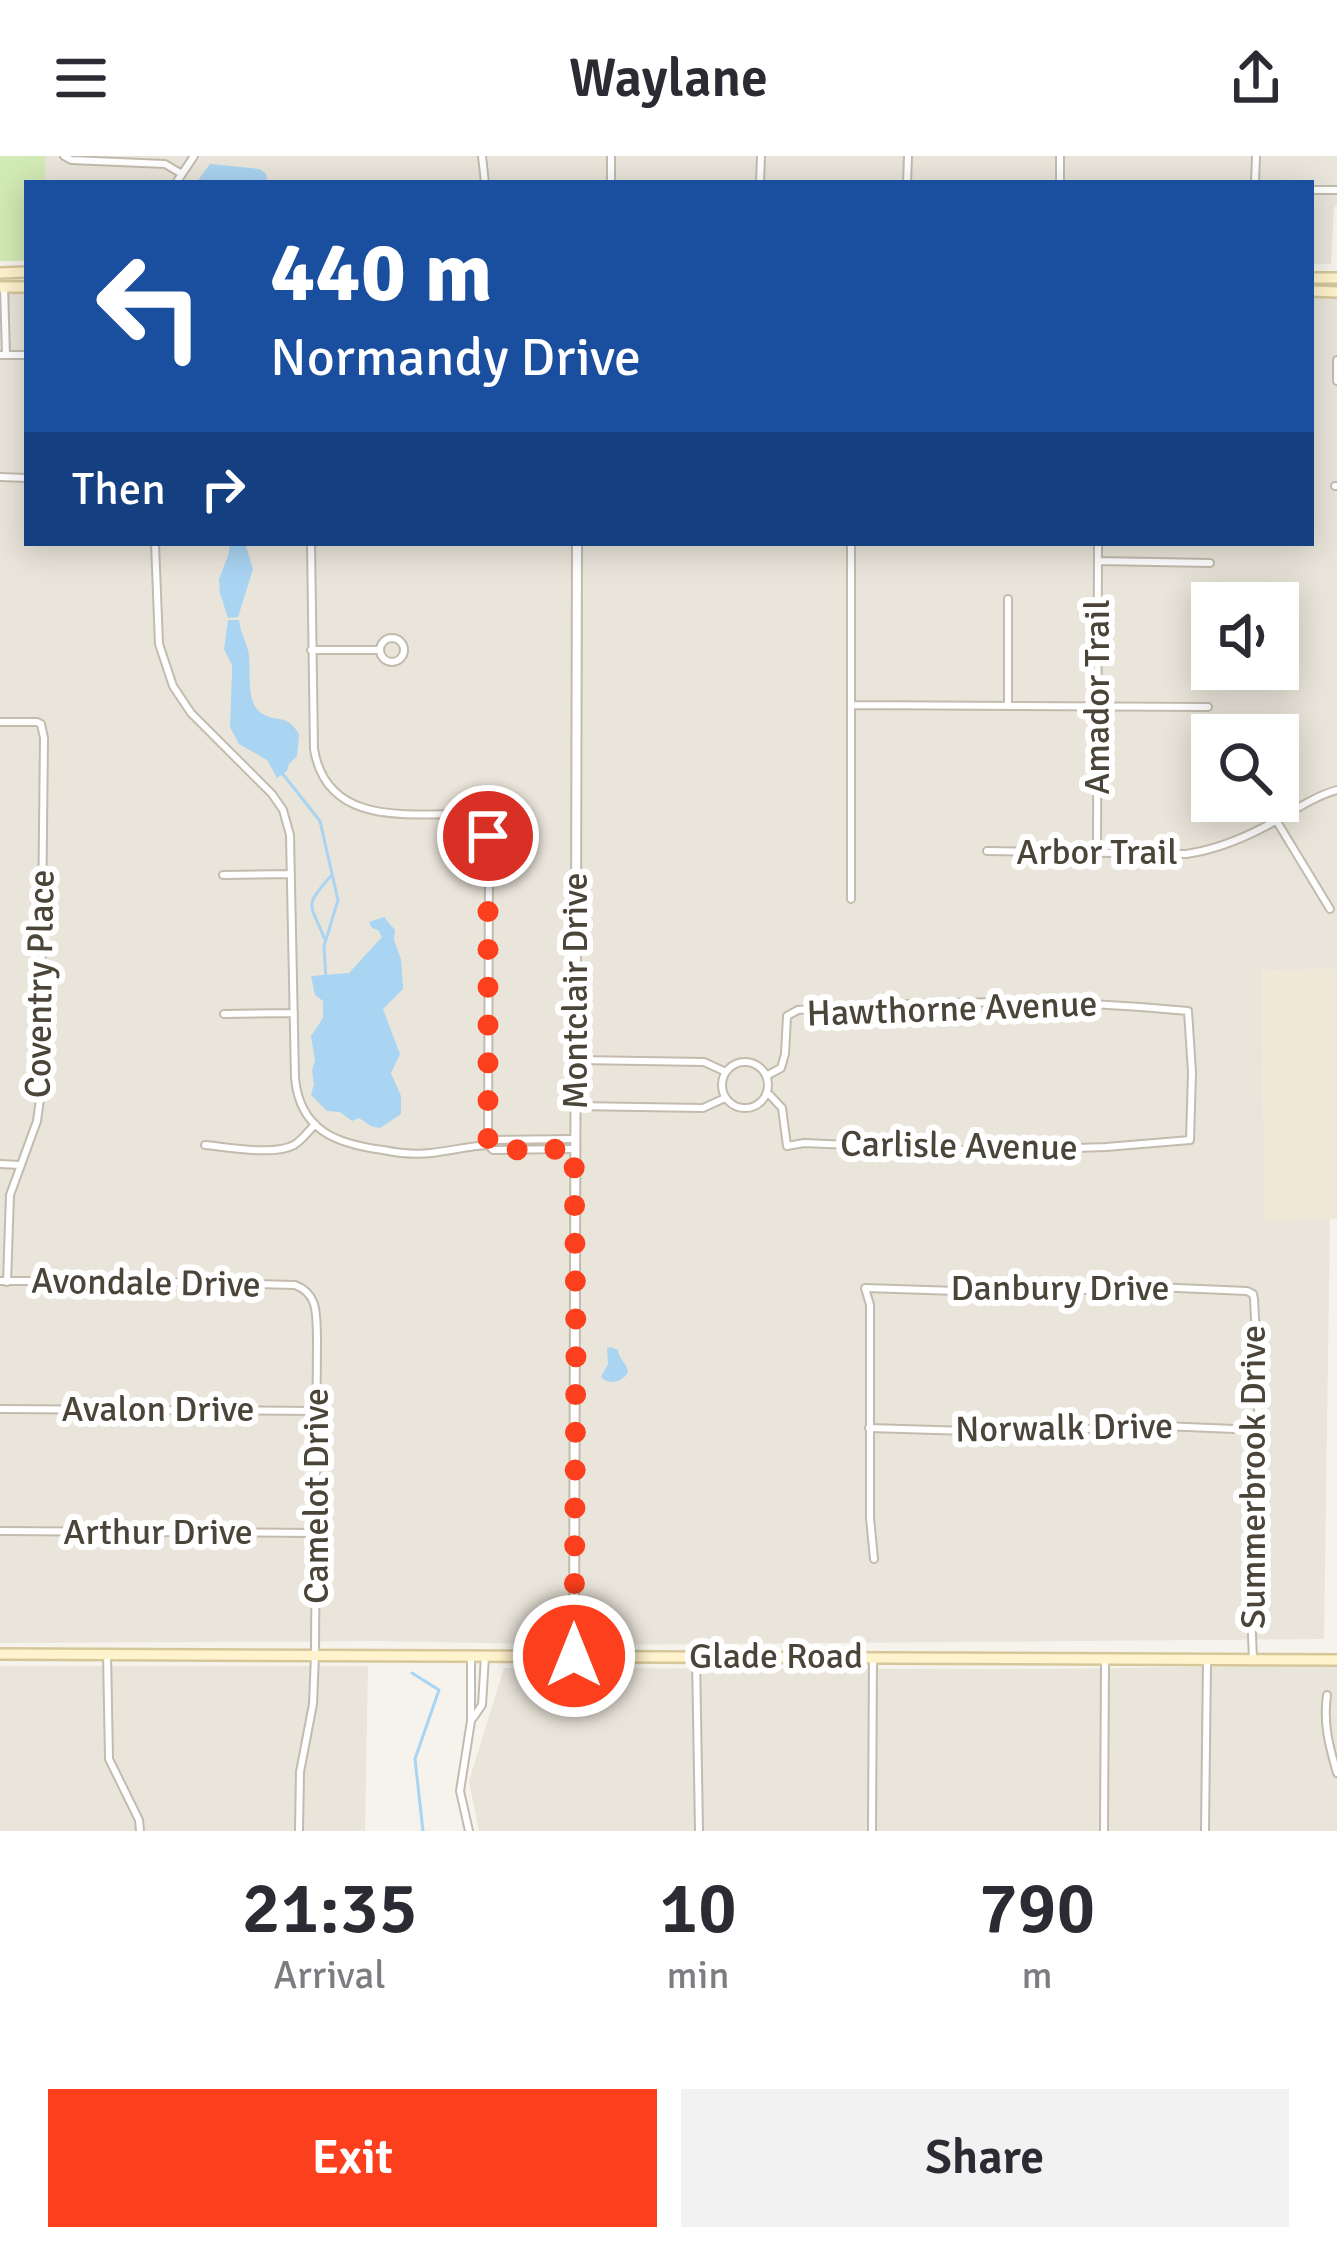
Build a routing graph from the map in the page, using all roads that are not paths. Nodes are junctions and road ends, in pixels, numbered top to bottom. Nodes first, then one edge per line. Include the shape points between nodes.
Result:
1 (64, 156) edge
2 (194, 156) edge
3 (182, 174) junction
4 (178, 180) edge
5 (2, 272) edge
6 (2, 287) edge
7 (3, 355) edge
8 (1337, 360) edge
9 (1337, 370) edge
10 (1337, 381) edge
11 (155, 546) edge
12 (311, 546) edge
13 (577, 546) edge
14 (851, 546) edge
15 (1098, 546) edge
16 (1098, 561) junction
17 (1210, 563) dead end
18 (1008, 599) dead end
19 (311, 650) junction
20 (379, 650) junction
21 (852, 705) junction
22 (1008, 705) junction
23 (1096, 705) junction
24 (1208, 707) dead end
25 (0, 722) edge
26 (1337, 790) edge
27 (1299, 807) edge
28 (1272, 822) edge
29 (1277, 822) edge
30 (987, 851) dead end
31 (1097, 851) junction
32 (291, 874) junction
33 (223, 875) dead end
34 (851, 899) dead end
35 (1330, 909) dead end
36 (294, 1013) junction
37 (224, 1014) dead end
38 (577, 1060) junction
39 (725, 1072) junction
40 (766, 1076) junction
41 (766, 1092) junction
42 (725, 1098) junction
43 (575, 1106) junction
44 (316, 1124) junction
45 (1190, 1140) joint
46 (490, 1143) junction
47 (205, 1144) dead end
48 (574, 1144) junction
49 (0, 1164) edge
50 (20, 1165) junction
51 (4, 1281) edge
52 (1252, 1294) joint
53 (317, 1337) joint
54 (0, 1408) edge
55 (316, 1411) junction
56 (869, 1428) junction
57 (1258, 1430) junction
58 (0, 1531) edge
59 (315, 1533) junction
60 (874, 1559) dead end
61 (106, 1653) junction
62 (0, 1654) edge
63 (315, 1655) junction
64 (471, 1656) junction
65 (485, 1656) junction
66 (574, 1656) junction
67 (696, 1656) junction
68 (873, 1657) junction
69 (1105, 1660) junction
70 (1207, 1660) junction
71 (1253, 1660) junction
72 (1337, 1660) edge
73 (1327, 1695) dead end
74 (471, 1720) junction
75 (1337, 1772) edge
76 (140, 1831) edge
77 (299, 1831) edge
78 (469, 1831) edge
79 (699, 1831) edge
80 (872, 1831) edge
81 (1104, 1831) edge
82 (1205, 1831) edge

1 - 3 street via 165,164
2 - 3 street
3 - 4 street
5 - 6 street
6 - 7 street
8 - 9 street
9 - 10 street
11 - 32 street via 159,644 173,686 283,810
12 - 19 street
13 - 38 street, Montclair Drive
14 - 21 street
15 - 16 street, Amador Trail
16 - 17 street
16 - 23 street, Amador Trail
18 - 22 street
19 - 20 street
19 - 46 street via 316,761 338,795 371,812 471,814 486,824
20 - 20 street via 392,638 404,654 390,663
21 - 22 street
21 - 34 street
22 - 23 street
23 - 24 street
23 - 31 street, Amador Trail
25 - 50 street, Coventry Place via 37,722 44,737 40,1099
26 - 27 street, Arbor Trail
28 - 31 street, Arbor Trail via 1186,854
29 - 35 street
30 - 31 street, Arbor Trail
32 - 33 street
32 - 36 street
36 - 37 street
36 - 44 street via 296,1089
38 - 39 street via 704,1062
38 - 43 street, Montclair Drive
39 - 40 street via 747,1062
39 - 42 street
40 - 41 street
40 - 45 street, Hawthorne Avenue via 782,1068 787,1016 798,1010 1033,1002 1188,1011
41 - 42 street via 751,1107
41 - 45 street, Carlisle Avenue via 782,1108 788,1146 985,1151
42 - 43 street via 703,1108
43 - 48 street, Montclair Drive
44 - 46 street via 339,1142 401,1153
44 - 47 street via 286,1148
46 - 48 street
48 - 66 street, Montclair Drive
49 - 50 street
50 - 51 street, Coventry Place
51 - 53 street, Avondale Drive via 295,1285 314,1300
52 - 56 street, Danbury Drive via 866,1288
52 - 57 street, Summerbrook Drive
53 - 55 street, Camelot Drive
54 - 55 street, Avalon Drive
55 - 59 street, Camelot Drive
56 - 57 street, Norwalk Drive
56 - 60 street
57 - 71 street, Summerbrook Drive via 1250,1520
58 - 59 street, Arthur Drive
59 - 63 street, Camelot Drive
61 - 62 main road, Glade Road
61 - 63 main road, Glade Road
61 - 76 street via 109,1759
63 - 64 main road, Glade Road
63 - 77 street, Camelot Drive
64 - 65 main road, Glade Road
64 - 74 street
65 - 66 main road, Glade Road
65 - 74 street via 482,1705
66 - 67 main road, Glade Road
67 - 68 main road, Glade Road
67 - 79 street
68 - 69 main road, Glade Road
68 - 80 street
69 - 70 main road, Glade Road
69 - 81 street
70 - 71 main road, Glade Road
70 - 82 street
71 - 72 main road, Glade Road
73 - 75 street via 1326,1735
74 - 78 street via 460,1791

